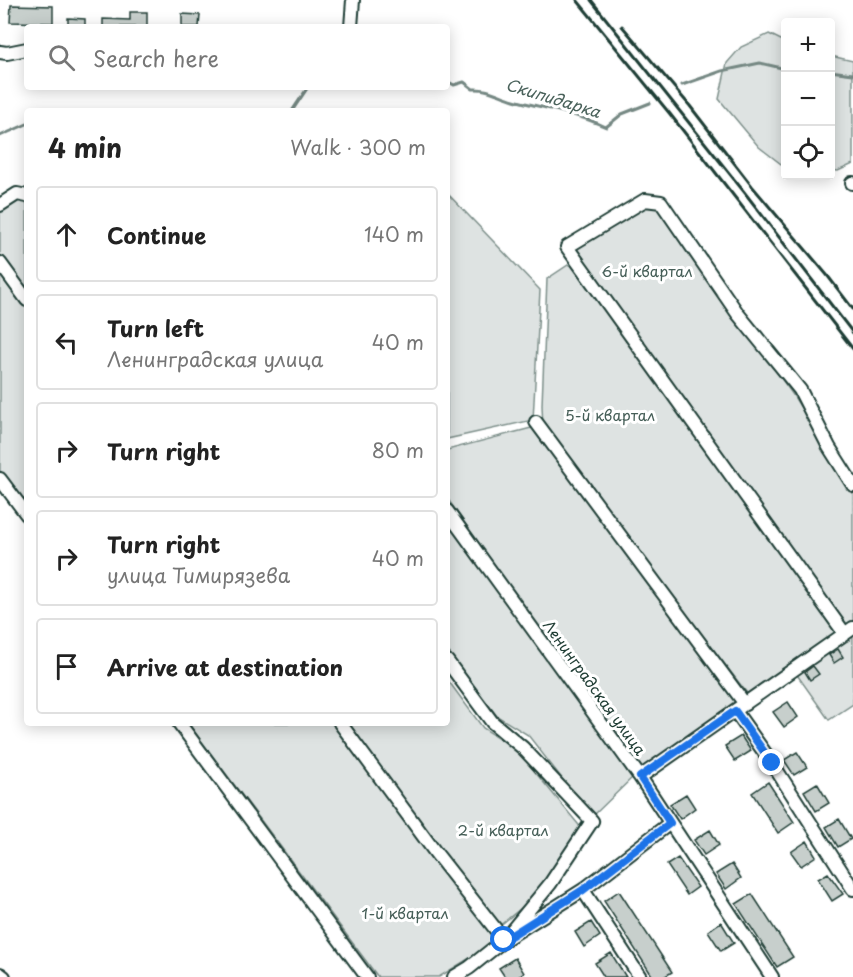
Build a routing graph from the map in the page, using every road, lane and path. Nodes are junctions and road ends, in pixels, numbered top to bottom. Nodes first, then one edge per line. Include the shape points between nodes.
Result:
1 (353, 0) edge
2 (351, 24) edge
3 (24, 50) edge
4 (0, 52) edge
5 (24, 195) edge
6 (0, 205) edge
7 (0, 263) edge
8 (24, 296) edge
9 (536, 422) dead end
10 (0, 479) edge
11 (853, 485) edge
12 (24, 511) edge
13 (450, 515) edge
14 (849, 631) edge
15 (450, 665) edge
16 (740, 707) junction
17 (181, 726) edge
18 (342, 726) edge
19 (640, 777) junction
20 (670, 823) junction
21 (853, 889) edge
22 (583, 890) junction
23 (504, 940) junction
24 (472, 973) edge
25 (0, 974) edge
26 (4, 977) edge
27 (367, 977) edge
28 (454, 977) edge
29 (640, 977) edge
30 (772, 977) edge

1 - 2 street
3 - 4 street
5 - 6 street via 18,194
7 - 8 street
9 - 16 street
10 - 12 street
11 - 14 street via 800,390 738,314 661,202 645,200 567,247
13 - 19 street, Ленинградская улица
14 - 16 street
15 - 23 street via 492,722 523,748 592,821 550,884
16 - 19 street
16 - 21 street
17 - 27 street
18 - 23 street
19 - 20 street, Ленинградская улица
20 - 22 street
20 - 30 street, Ленинградская улица
22 - 23 street
22 - 29 street
23 - 24 street
24 - 28 street
25 - 26 street

